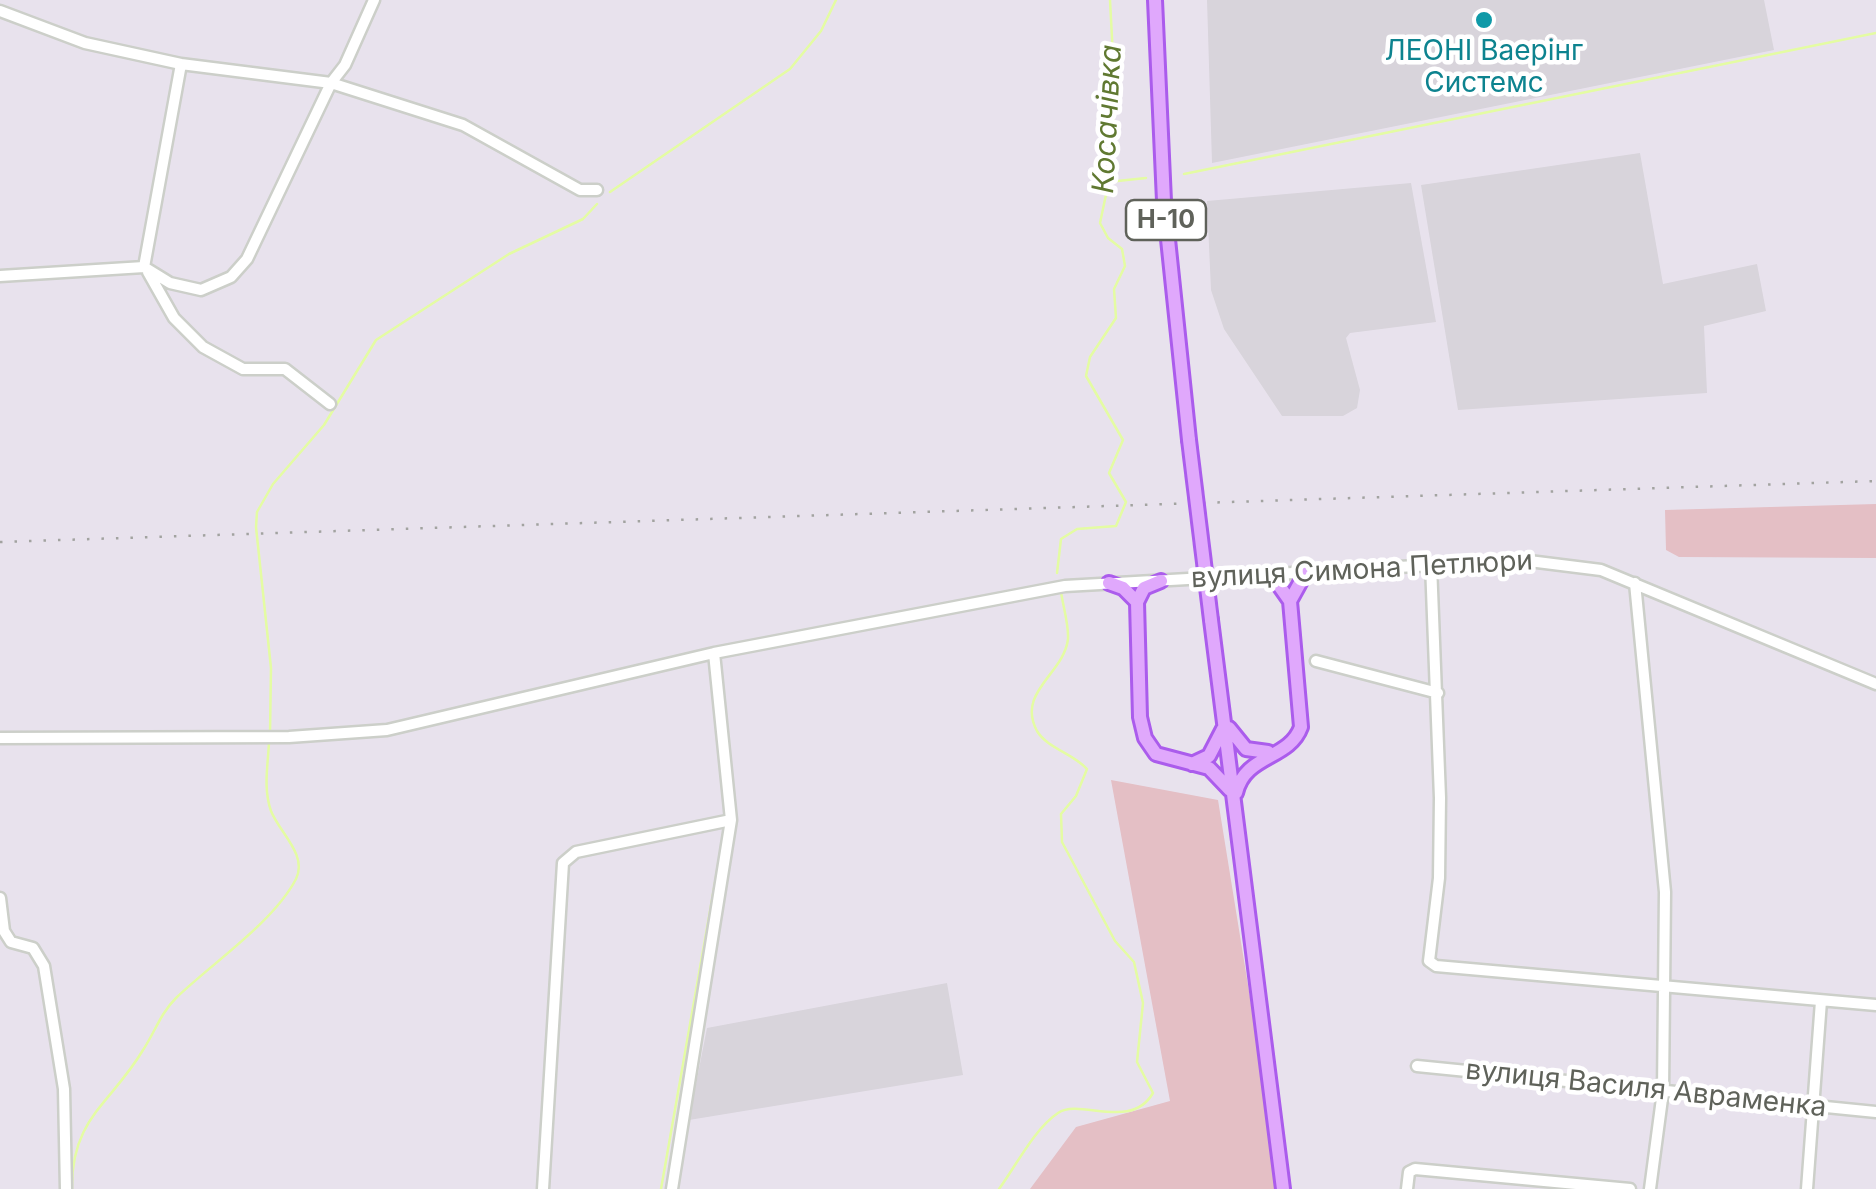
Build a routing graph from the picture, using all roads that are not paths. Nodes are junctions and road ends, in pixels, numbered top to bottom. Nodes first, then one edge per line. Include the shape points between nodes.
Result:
1 (374, 0) edge
2 (1155, 0) edge
3 (0, 11) edge
4 (181, 64) junction
5 (330, 83) junction
6 (597, 190) dead end
7 (144, 267) junction
8 (0, 276) edge
9 (330, 404) dead end
10 (1431, 564) junction
11 (1306, 572) junction
12 (1270, 574) junction
13 (1161, 580) junction
14 (1109, 583) junction
15 (1635, 583) junction
16 (1290, 601) junction
17 (1136, 602) junction
18 (714, 653) junction
19 (1316, 660) dead end
20 (1876, 684) edge
21 (1438, 694) junction
22 (1225, 719) junction
23 (0, 738) edge
24 (1285, 748) junction
25 (1190, 765) junction
26 (1235, 800) junction
27 (731, 820) junction
28 (0, 898) edge
29 (1666, 986) junction
30 (1821, 1000) junction
31 (1876, 1005) edge
32 (1416, 1066) dead end
33 (1663, 1092) junction
34 (1812, 1104) junction
35 (1876, 1112) edge
36 (66, 1189) edge
37 (543, 1189) edge
38 (672, 1189) edge
39 (1283, 1189) edge
40 (1407, 1189) edge
41 (1630, 1189) edge
42 (1650, 1189) edge
43 (1807, 1189) edge

1 - 5 street
2 - 22 main road, Н-10, bridge via 1164,201
3 - 4 street via 85,42
4 - 5 street
4 - 7 street
5 - 6 street via 462,125 580,190
5 - 7 street via 240,269 201,290 170,283
7 - 8 street
7 - 9 street via 174,318 202,347 243,369 285,369
10 - 11 street, вулиця Симона Петлюри
10 - 15 street, вулиця Симона Петлюри via 1559,562
10 - 21 street
11 - 12 street, вулиця Симона Петлюри
11 - 16 main road
12 - 13 street, вулиця Симона Петлюри
12 - 16 main road
13 - 14 street, вулиця Симона Петлюри
13 - 17 main road via 1144,588
14 - 17 main road
14 - 18 street, вулиця Симона Петлюри
15 - 20 street, вулиця Симона Петлюри
15 - 29 street via 1665,892
16 - 24 main road via 1302,707 1297,737
17 - 25 main road via 1142,730 1156,754
18 - 23 street, вулиця Симона Петлюри via 387,730
18 - 27 street
19 - 21 street
21 - 29 street via 1439,878 1429,961
22 - 24 main road via 1246,749
22 - 25 main road via 1216,747
22 - 26 main road, Н-10
24 - 26 main road via 1250,766
25 - 26 main road via 1220,775
26 - 39 main road, Н-10
27 - 37 street via 576,852 563,863
27 - 38 street
28 - 36 street via 4,932 11,942 33,948 44,966 64,1090
29 - 30 street
29 - 33 street
30 - 31 street
30 - 34 street
32 - 33 street, вулиця Василя Авраменка
33 - 34 street, вулиця Василя Авраменка
33 - 42 street
34 - 35 street, вулиця Василя Авраменка
34 - 43 street
40 - 41 street via 1415,1169

